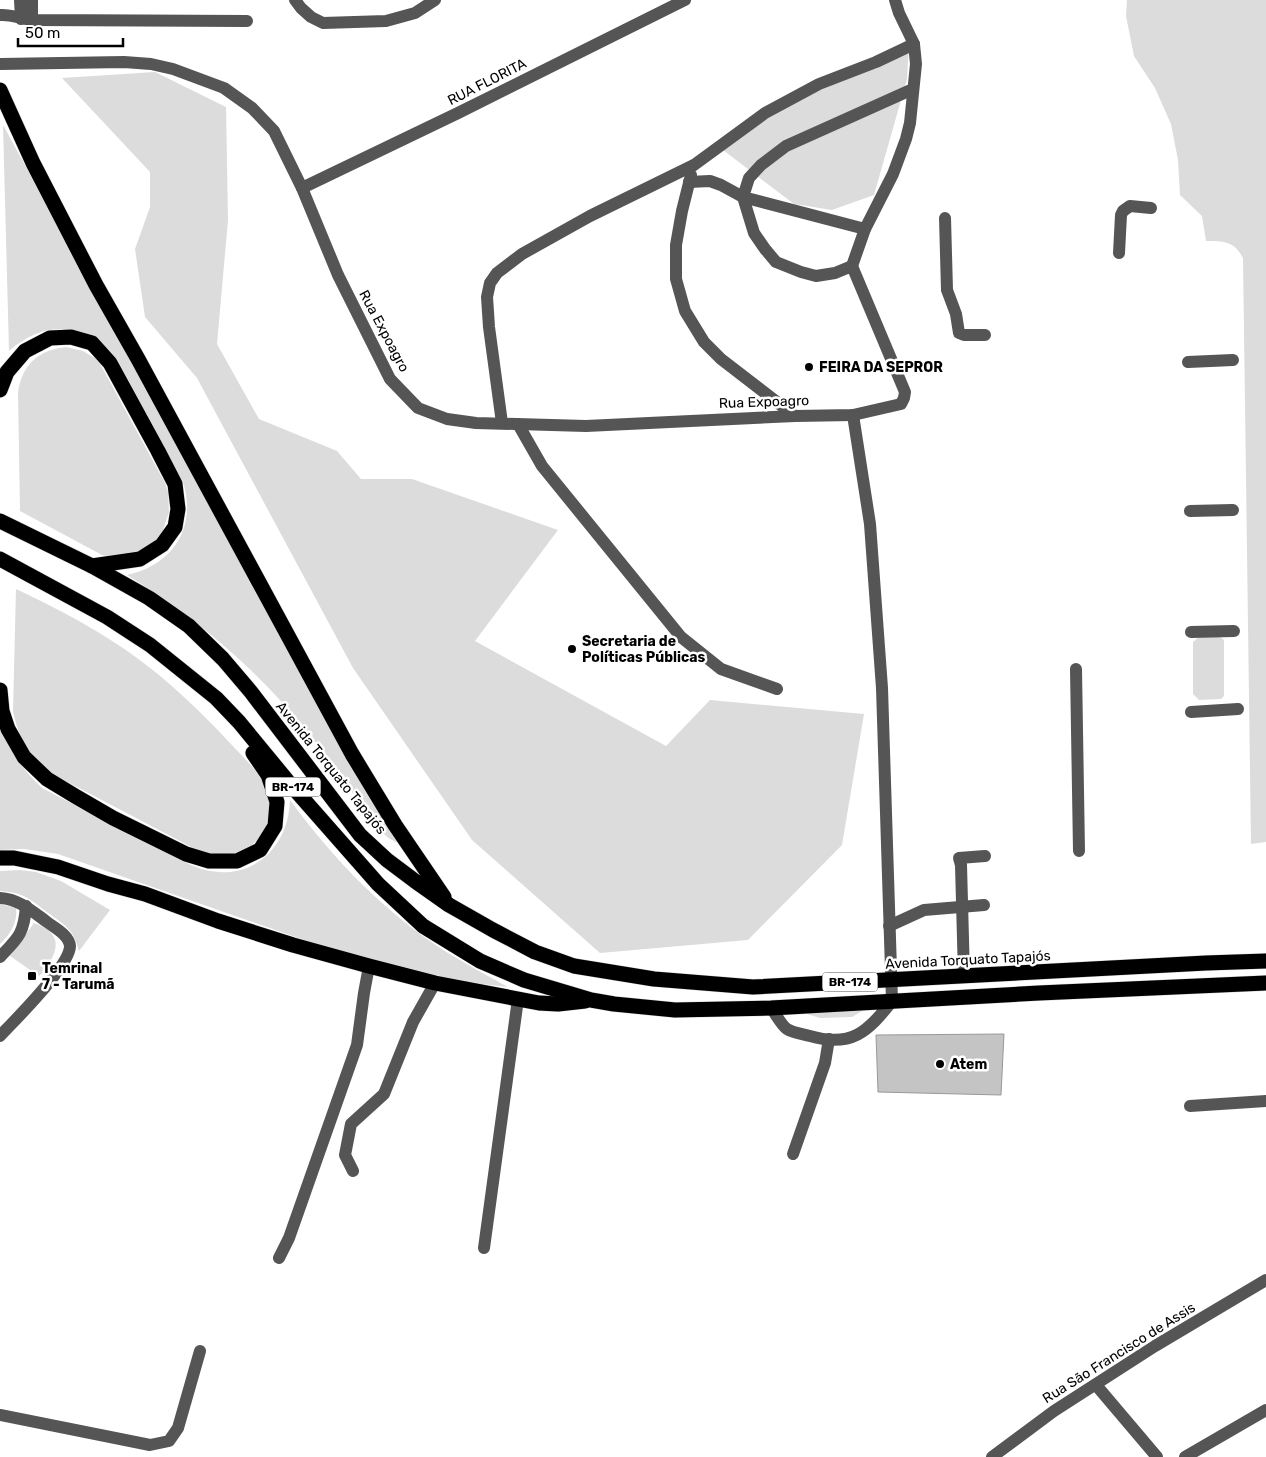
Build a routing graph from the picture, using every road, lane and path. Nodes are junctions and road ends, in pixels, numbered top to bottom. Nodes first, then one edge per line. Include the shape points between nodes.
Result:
1 (20, 0) edge
2 (32, 0) edge
3 (295, 0) edge
4 (435, 0) edge
5 (685, 0) edge
6 (895, 0) edge
7 (0, 15) edge
8 (27, 19) junction
9 (247, 21) dead end
10 (914, 44) junction
11 (0, 64) edge
12 (912, 89) junction
13 (0, 90) edge
14 (694, 165) junction
15 (689, 182) junction
16 (302, 188) junction
17 (744, 202) junction
18 (1151, 208) dead end
19 (945, 218) dead end
20 (865, 229) junction
21 (1119, 254) dead end
22 (852, 266) junction
23 (985, 335) dead end
24 (1233, 360) dead end
25 (1188, 362) dead end
26 (0, 390) edge
27 (853, 414) junction
28 (795, 416) junction
29 (502, 423) junction
30 (518, 424) junction
31 (1233, 510) dead end
32 (1190, 511) dead end
33 (0, 521) edge
34 (0, 559) edge
35 (92, 566) junction
36 (1234, 631) dead end
37 (1191, 632) dead end
38 (1076, 669) dead end
39 (776, 689) dead end
40 (0, 690) edge
41 (216, 698) junction
42 (1238, 708) dead end
43 (1191, 712) dead end
44 (1079, 851) dead end
45 (985, 856) dead end
46 (0, 858) edge
47 (0, 898) edge
48 (449, 905) junction
49 (984, 905) dead end
50 (26, 906) junction
51 (963, 906) junction
52 (889, 926) junction
53 (0, 957) edge
54 (1266, 961) edge
55 (369, 966) junction
56 (964, 976) junction
57 (892, 980) junction
58 (435, 983) junction
59 (1266, 983) edge
60 (518, 999) junction
61 (591, 1000) junction
62 (892, 1002) junction
63 (770, 1008) junction
64 (0, 1036) edge
65 (829, 1039) junction
66 (1266, 1101) edge
67 (1190, 1106) dead end
68 (793, 1154) dead end
69 (353, 1171) dead end
70 (484, 1248) dead end
71 (279, 1258) dead end
72 (1266, 1280) edge
73 (200, 1351) dead end
74 (1096, 1385) junction
75 (1266, 1410) edge
76 (0, 1415) edge
77 (992, 1457) edge
78 (1157, 1457) edge
79 (1186, 1457) edge

1 - 8 street
2 - 8 street
3 - 4 street via 311,17 323,23 386,21 415,13
5 - 16 street, RUA FLORITA
6 - 10 street
7 - 8 street
8 - 9 street
10 - 12 street via 916,64
10 - 14 street via 819,84 766,113
11 - 16 street, Rua Expoagro via 151,64 224,88 252,108 274,131
12 - 17 street via 786,146 749,178
12 - 20 street via 906,139 893,174
13 - 48 highway via 96,286 347,745 395,825
14 - 15 street
14 - 29 street via 590,216 522,254 497,273 490,283 487,298
15 - 17 street via 710,181 721,185
15 - 28 street via 676,245 676,278 685,311 704,342 721,359
16 - 29 street, Rua Expoagro via 338,275 390,379 418,408 447,419
17 - 20 street
17 - 22 street via 754,233 776,262 816,276
18 - 21 street via 1130,206 1123,211
19 - 23 street via 947,290 959,333
20 - 22 street
22 - 27 street, Rua Expoagro via 905,392 901,404
24 - 25 street
26 - 35 highway via 7,372 25,351 50,338 71,337 92,343 110,363 158,451 175,484 178,509 174,527 162,545 140,559
27 - 28 street, Rua Expoagro
27 - 52 street via 870,524 878,629
28 - 30 street, Rua Expoagro via 586,426
29 - 30 street, Rua Expoagro
30 - 39 street via 542,466 681,637 721,668
31 - 32 street
33 - 35 highway, Avenida Torquato Tapajós / BR-174
34 - 41 highway, BR-174 via 107,616 150,645
35 - 48 highway, Avenida Torquato Tapajós / BR-174 via 149,598 189,626 251,692 360,834 388,860
36 - 37 street
38 - 44 street
40 - 41 highway via 8,729 24,757 48,778 113,818 186,854 209,861 236,861 260,850 275,826 277,802 268,776
41 - 61 highway, BR-174 via 378,884 423,926 480,961 524,980
42 - 43 street
45 - 51 street via 959,858
46 - 55 highway via 58,867 218,921
47 - 50 street
48 - 57 highway, Avenida Torquato Tapajós / BR-174 via 535,952 574,966 654,979 753,987
49 - 51 street
50 - 53 street via 25,921 18,938
50 - 64 street via 66,937 70,945 58,972
51 - 52 street via 924,910
51 - 56 street
52 - 57 street
54 - 56 highway, Avenida Torquato Tapajós / BR-174
55 - 58 highway
55 - 71 street via 357,1045 289,1238
56 - 57 highway, Avenida Torquato Tapajós / BR-174
57 - 62 street
58 - 60 highway
58 - 69 street via 412,1022 384,1094 350,1124 345,1155
59 - 62 highway, BR-174
60 - 61 highway via 558,1004
60 - 70 street
61 - 63 highway, BR-174 via 675,1010
62 - 63 highway, BR-174
62 - 65 street via 876,1022 861,1033 842,1040
63 - 65 street via 787,1029
65 - 68 street via 825,1062
66 - 67 street
72 - 74 street, Rua São Francisco de Assis
73 - 76 street via 178,1428 169,1441 150,1445
74 - 77 street, Rua São Francisco de Assis via 1054,1411
74 - 78 street
75 - 79 street

